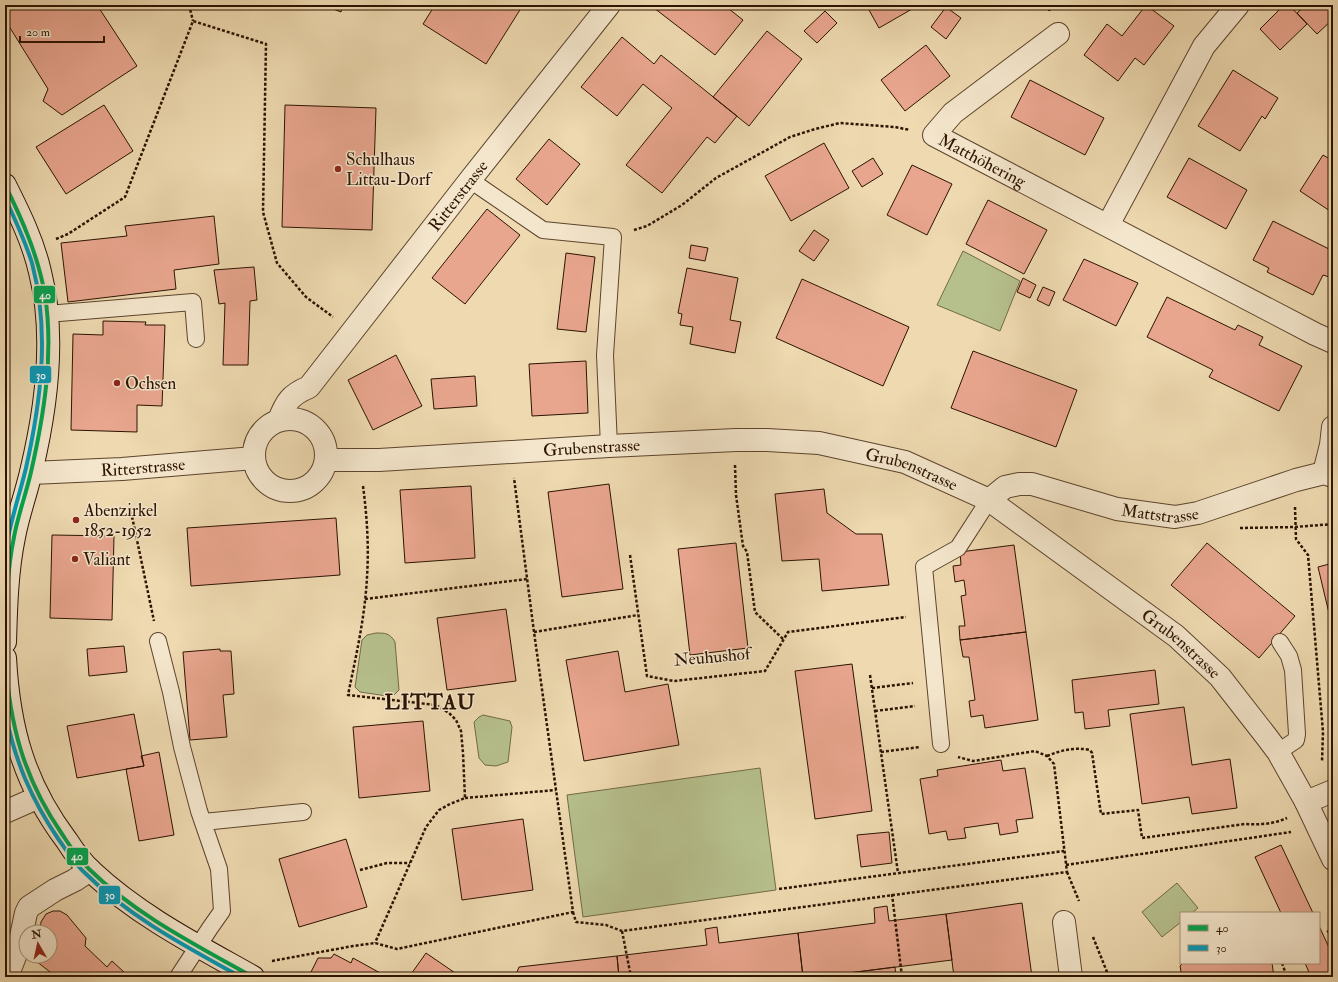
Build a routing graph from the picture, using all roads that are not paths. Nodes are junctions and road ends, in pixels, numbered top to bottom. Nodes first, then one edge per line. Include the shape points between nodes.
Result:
1 (609, 5) edge
2 (1238, 5) edge
3 (1058, 34) dead end
4 (470, 180) junction
5 (5, 185) edge
6 (1108, 225) junction
7 (47, 314) junction
8 (196, 339) dead end
9 (1333, 342) edge
10 (309, 386) junction
11 (279, 420) junction
12 (313, 427) junction
13 (1333, 427) edge
14 (609, 446) junction
15 (254, 458) junction
16 (326, 460) junction
17 (31, 473) junction
18 (1328, 474) edge
19 (989, 500) junction
20 (158, 641) road end
21 (5, 642) edge
22 (1280, 642) dead end
23 (5, 658) edge
24 (941, 744) road end
25 (1278, 752) junction
26 (1333, 790) edge
27 (39, 797) junction
28 (1300, 809) junction
29 (5, 812) edge
30 (303, 812) dead end
31 (203, 822) junction
32 (1333, 859) edge
33 (90, 870) junction
34 (1064, 922) dead end
35 (198, 946) junction
36 (260, 969) edge
37 (7, 977) edge
38 (178, 977) edge
39 (1071, 977) edge

1 - 4 street, Ritterstrasse
2 - 6 street via 1204,46
3 - 6 street, Matthöhering via 953,113 934,135
4 - 10 street, Ritterstrasse
4 - 14 lane via 543,230 612,237 605,355
5 - 7 street via 33,247 43,283
6 - 9 street, Matthöhering
7 - 8 lane via 193,302
7 - 17 street via 44,403
10 - 11 street, Ritterstrasse via 296,392 285,405
10 - 12 street
11 - 12 street via 297,419
11 - 15 street via 266,428 257,439
12 - 16 street via 326,447
13 - 18 street
14 - 16 street, Grubenstrasse via 379,460
14 - 19 street, Grubenstrasse via 736,440 819,443 905,462
15 - 16 street via 263,479 272,486 295,491 316,481 323,471
15 - 17 street, Ritterstrasse via 122,469
17 - 21 street via 14,538 9,572
18 - 19 street, Mattstrasse via 1296,480 1198,513 1175,516 1117,509 1032,484 1005,487
19 - 24 lane via 958,548 924,567
19 - 25 street, Grubenstrasse via 1176,636 1220,677
20 - 31 lane via 182,747
22 - 25 lane via 1289,656 1293,670 1297,734 1296,740
23 - 27 street via 6,687 15,737
25 - 28 street, Grubenstrasse
26 - 28 street
27 - 29 street
27 - 33 street via 62,836
28 - 32 street, Grubenstrasse
30 - 31 lane
31 - 35 lane via 219,869 222,912
33 - 35 street via 107,886
33 - 37 street via 29,907
34 - 39 street
35 - 36 street
35 - 38 lane

